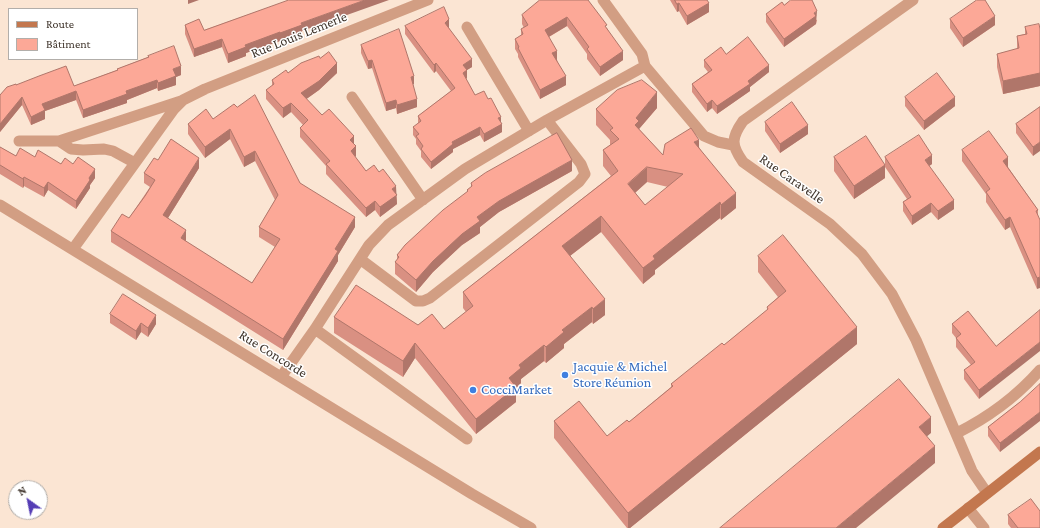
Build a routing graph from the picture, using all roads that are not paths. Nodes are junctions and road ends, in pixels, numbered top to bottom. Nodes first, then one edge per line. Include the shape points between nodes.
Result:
1 (428, 0) edge
2 (603, 0) edge
3 (913, 0) edge
4 (467, 27) dead end
5 (645, 66) junction
6 (352, 97) dead end
7 (183, 100) junction
8 (547, 120) junction
9 (529, 131) junction
10 (19, 141) dead end
11 (58, 141) junction
12 (733, 145) junction
13 (135, 163) junction
14 (423, 200) junction
15 (0, 205) edge
16 (73, 249) junction
17 (360, 259) junction
18 (315, 329) junction
19 (1040, 370) edge
20 (281, 377) junction
21 (957, 433) junction
22 (468, 439) dead end
23 (1040, 452) edge
24 (987, 493) junction
25 (968, 508) junction
26 (531, 528) edge
27 (943, 528) edge
28 (984, 528) edge

1 - 7 street, Rue Louis Lemerle
2 - 5 street via 642,54
3 - 12 street via 743,121 735,133
4 - 9 street
5 - 8 street
5 - 12 street via 704,136
6 - 14 street
7 - 11 street, Rue Louis Lemerle
7 - 13 street, Rue Louis Lemerle
8 - 9 street
8 - 17 street via 581,164 584,174 582,178 430,298 416,301
9 - 14 street via 465,169
10 - 11 street, Rue Louis Lemerle
11 - 13 street, Rue Louis Lemerle via 71,149 113,151
12 - 21 street, Rue Caravelle via 743,162 830,224 862,254 892,294 916,340
13 - 16 street, Rue Louis Lemerle
14 - 17 street via 388,225
15 - 16 street, Rue Concorde
16 - 20 street, Rue Concorde
17 - 18 street
18 - 20 street
18 - 22 street
19 - 21 street via 999,407
20 - 26 street, Rue Concorde
21 - 24 street, Rue Caravelle via 972,472
23 - 24 main road
24 - 25 main road
25 - 27 main road
25 - 28 street

